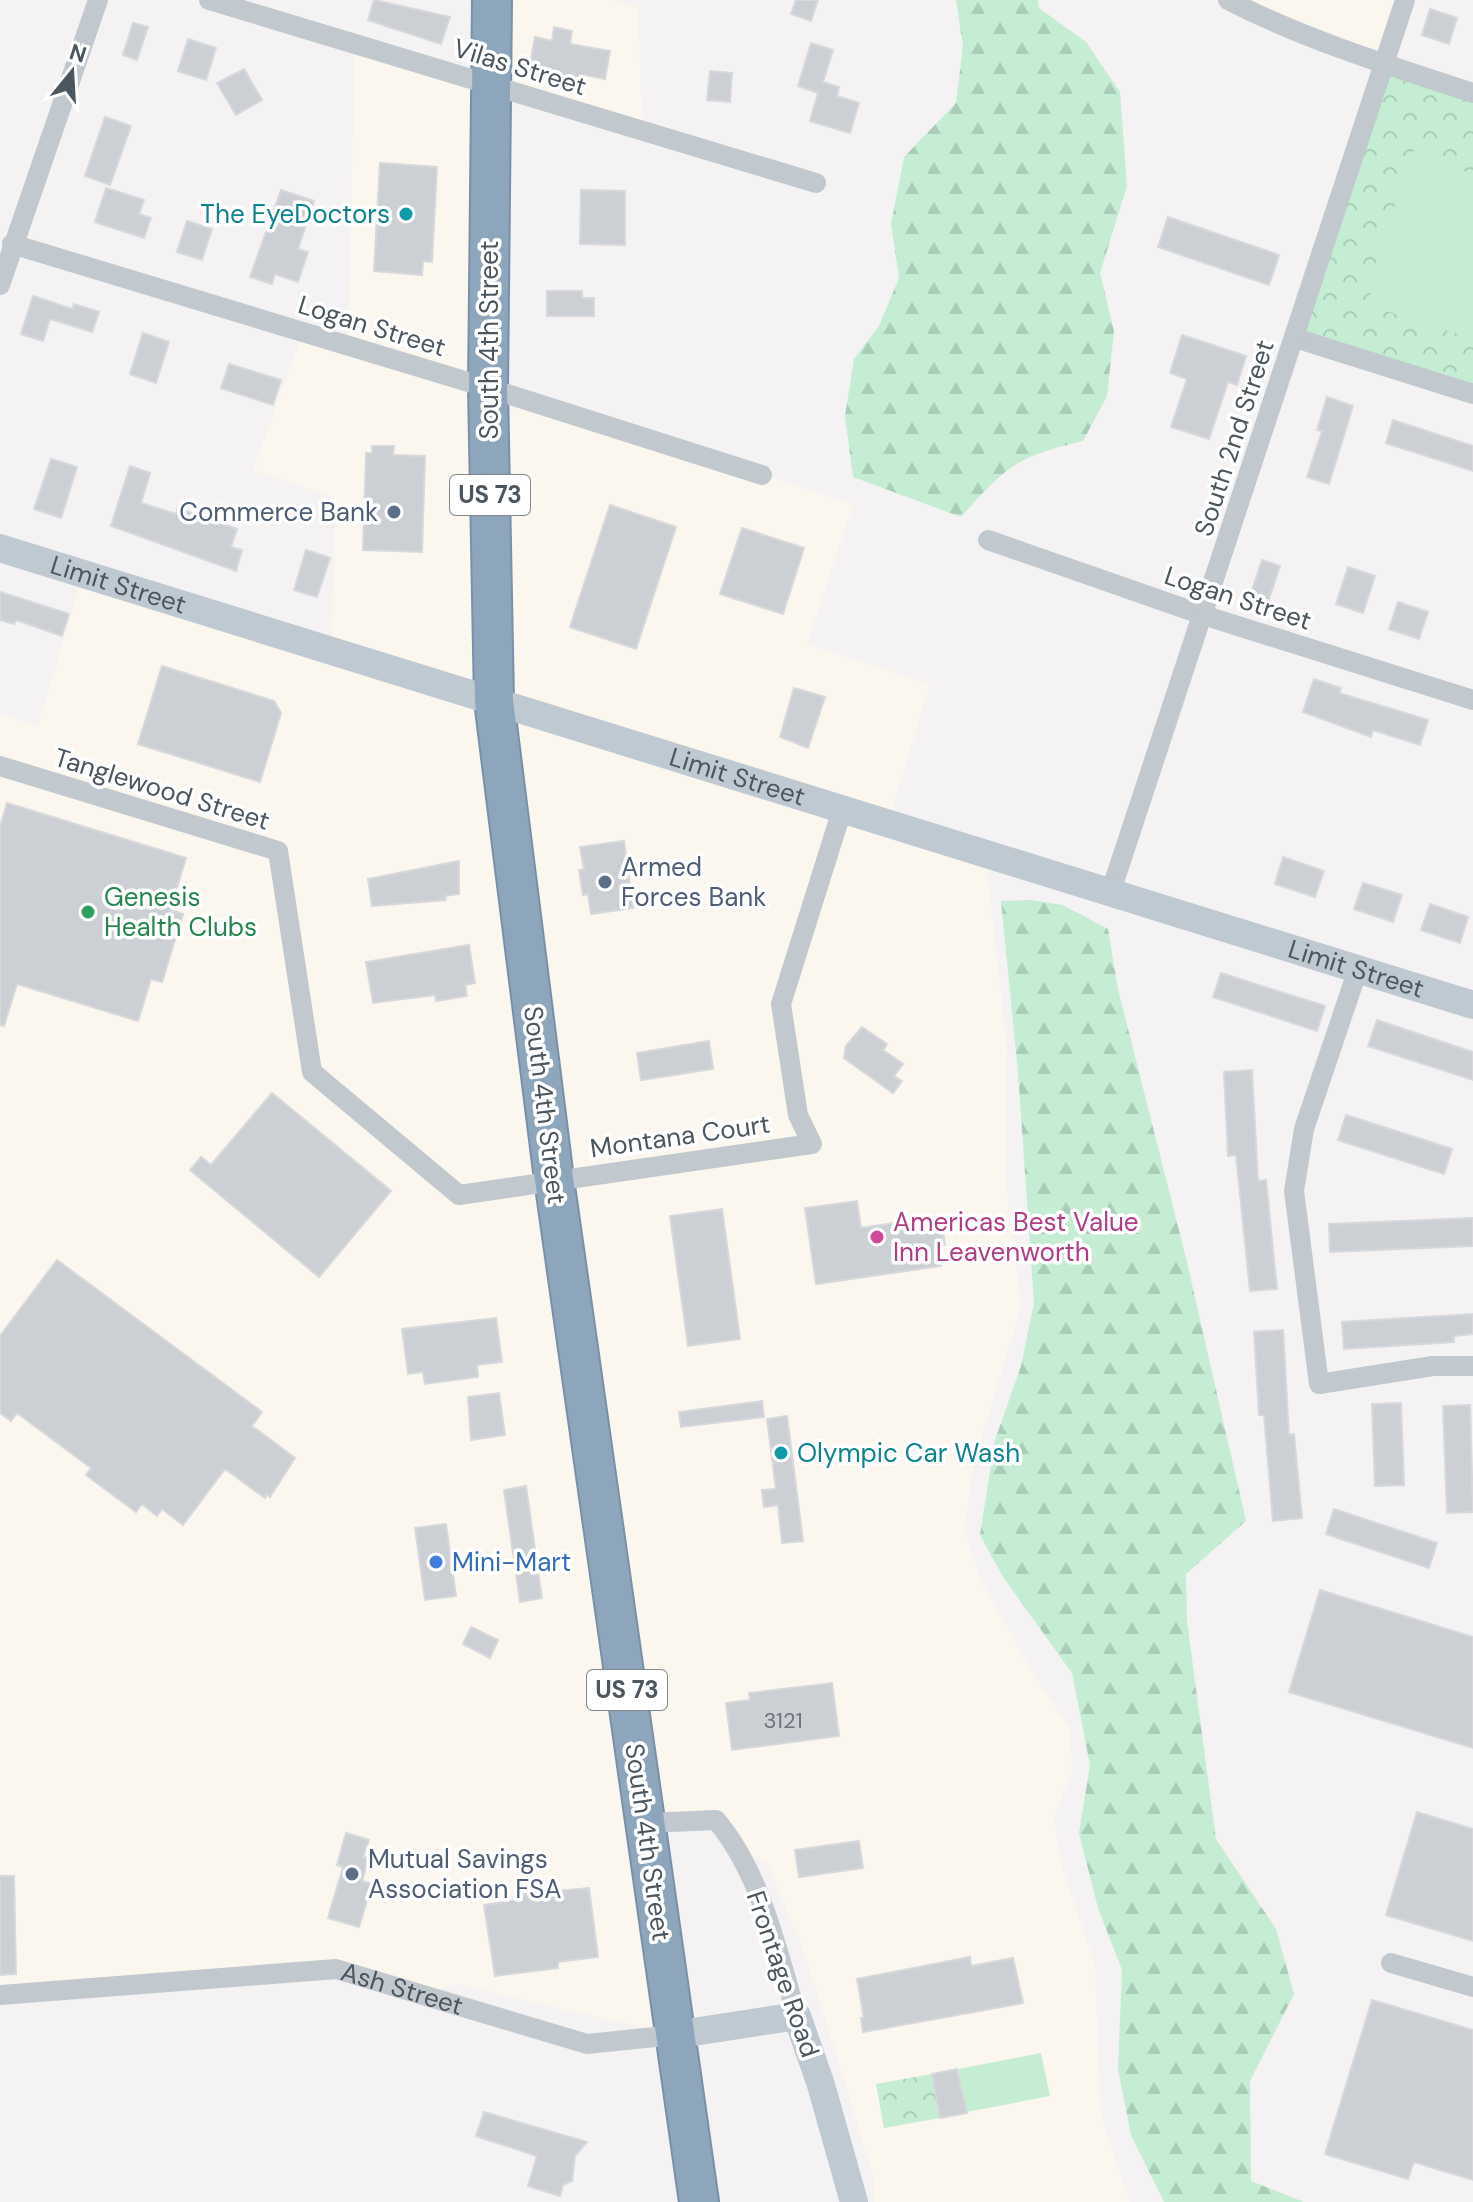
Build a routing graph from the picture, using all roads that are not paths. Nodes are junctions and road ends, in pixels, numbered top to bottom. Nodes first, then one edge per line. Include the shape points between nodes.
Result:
1 (98, 0) edge
2 (209, 0) edge
3 (492, 0) edge
4 (1228, 0) edge
5 (1405, 0) edge
6 (1384, 64) junction
7 (491, 85) junction
8 (1473, 93) edge
9 (816, 183) dead end
10 (12, 244) junction
11 (0, 285) edge
12 (1295, 338) junction
13 (488, 388) junction
14 (1473, 394) edge
15 (762, 475) dead end
16 (988, 540) dead end
17 (0, 548) edge
18 (1203, 615) junction
19 (1473, 700) edge
20 (494, 701) junction
21 (0, 766) edge
22 (842, 810) junction
23 (1111, 891) junction
24 (1358, 969) junction
25 (1473, 1005) edge
26 (554, 1179) junction
27 (1473, 1366) edge
28 (646, 1823) junction
29 (1391, 1963) dead end
30 (1473, 1987) edge
31 (0, 1995) edge
32 (797, 2016) junction
33 (674, 2035) junction
34 (699, 2202) edge
35 (854, 2202) edge

1 - 10 street
2 - 7 street, Vilas Street
3 - 7 highway, South 4th Street / US 73
4 - 6 street
5 - 6 street, South 2nd Street
6 - 8 street
6 - 12 street, South 2nd Street
7 - 9 street, Vilas Street
7 - 13 highway, South 4th Street / US 73
10 - 11 street
10 - 13 street, Logan Street
12 - 14 street
12 - 18 street, South 2nd Street
13 - 15 street, Logan Street
13 - 20 highway, South 4th Street / US 73
16 - 18 street, Logan Street
17 - 20 street, Limit Street
18 - 19 street, Logan Street
18 - 23 street, South 2nd Street
20 - 22 street, Limit Street
20 - 26 highway, South 4th Street / US 73
21 - 26 street, Tanglewood Street via 278,851 312,1072 459,1195
22 - 23 street, Limit Street
22 - 26 street, Montana Court via 781,1004 798,1115 812,1144
23 - 24 street, Limit Street
24 - 25 street, Limit Street
24 - 27 street via 1304,1129 1294,1191 1319,1384 1433,1366
26 - 28 highway, South 4th Street / US 73
28 - 32 street, Frontage Road via 716,1820 735,1842 769,1923
28 - 33 highway, South 4th Street / US 73
29 - 30 street
31 - 33 street, Ash Street via 336,1969 587,2044
32 - 33 street, Ash Street
32 - 35 street, Frontage Road
33 - 34 highway, South 4th Street / US 73

